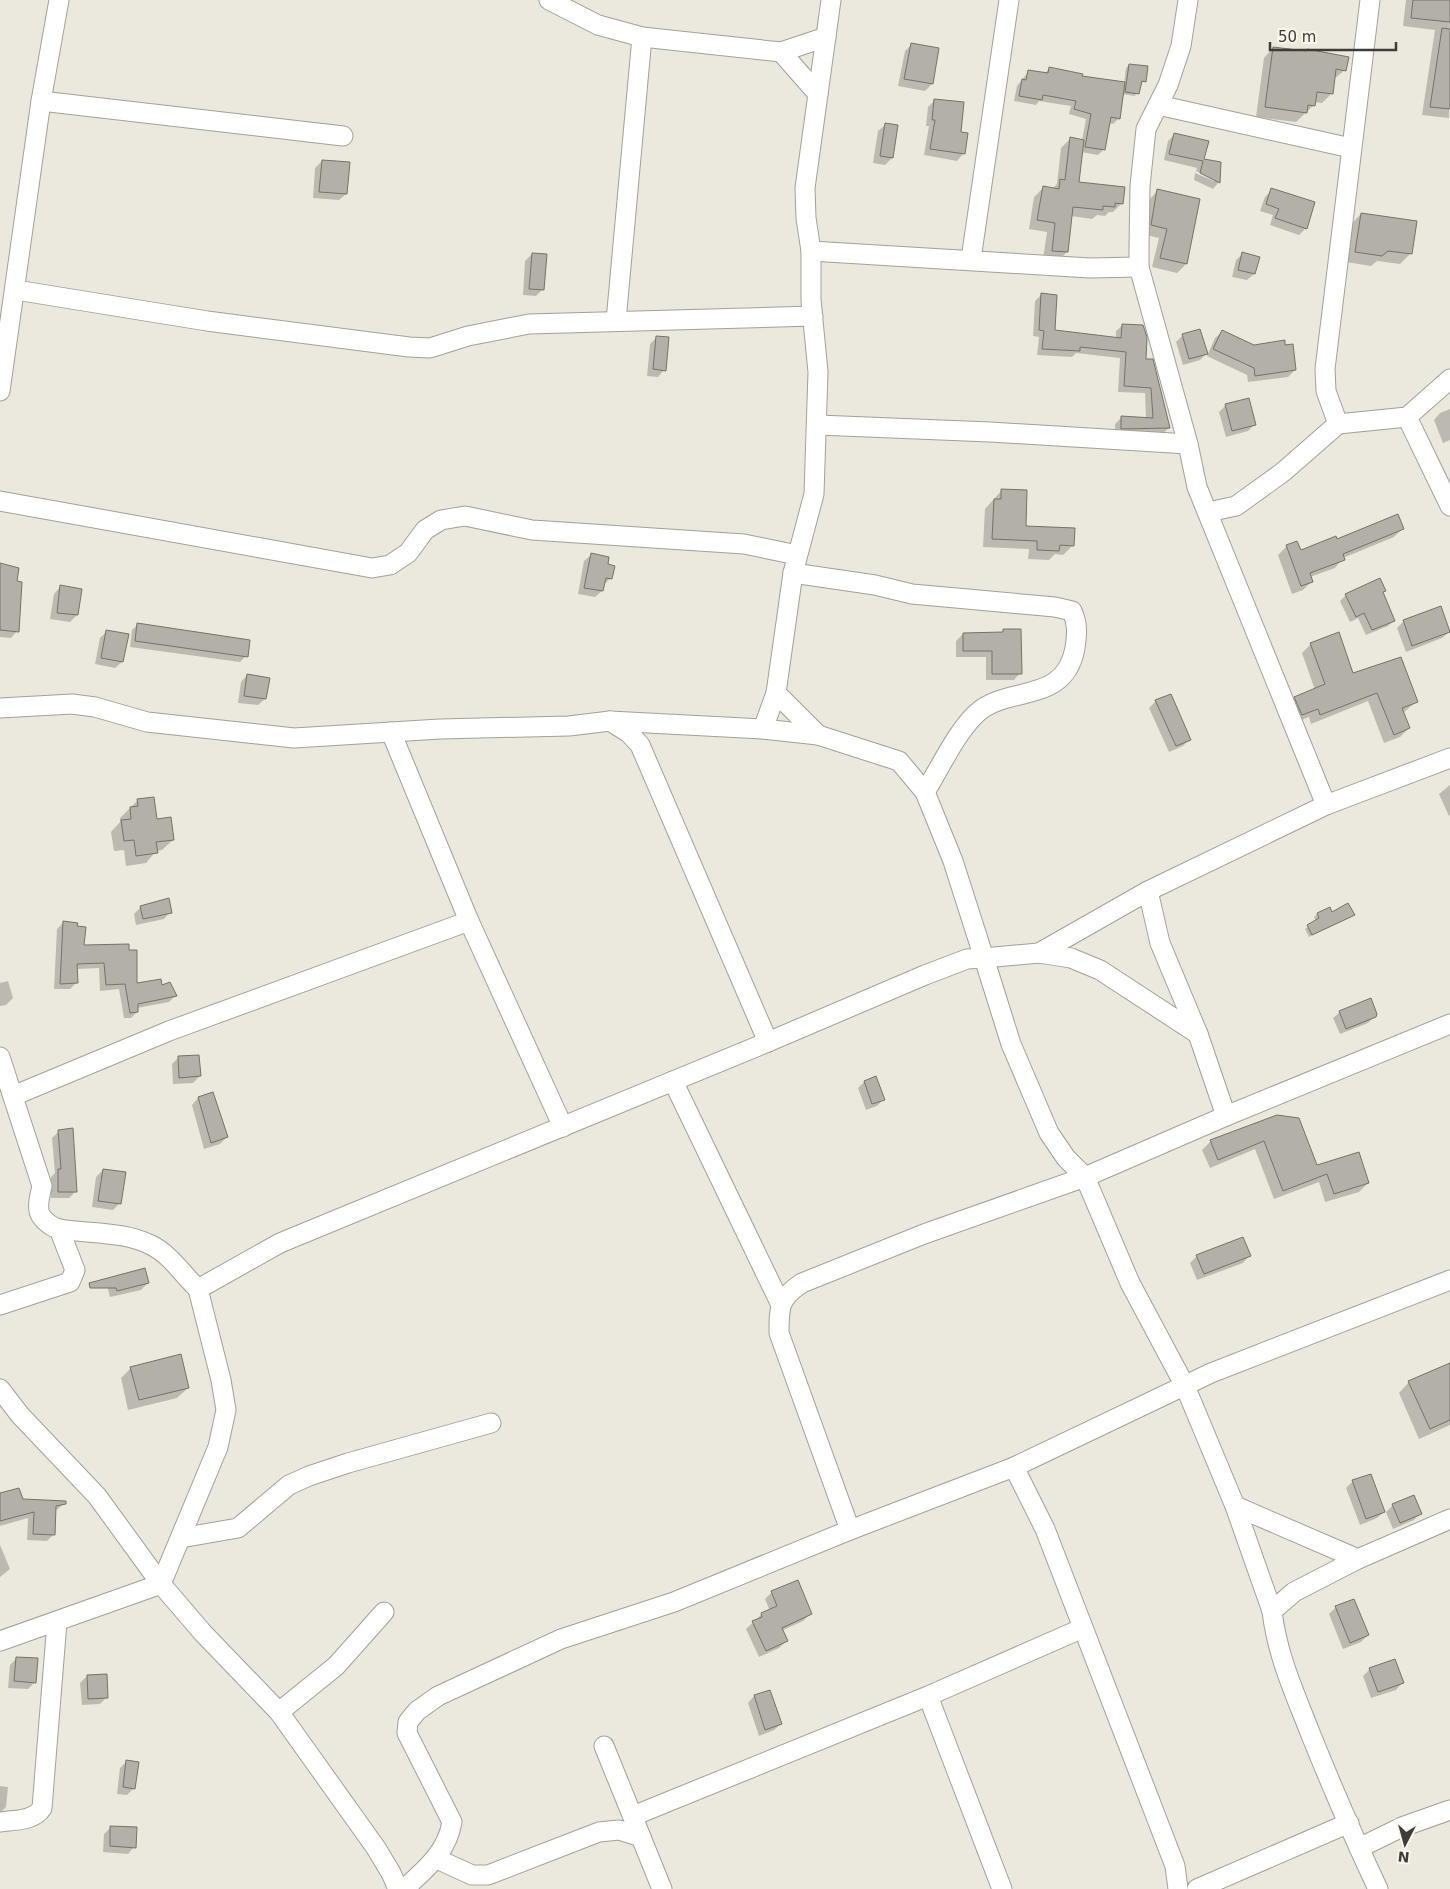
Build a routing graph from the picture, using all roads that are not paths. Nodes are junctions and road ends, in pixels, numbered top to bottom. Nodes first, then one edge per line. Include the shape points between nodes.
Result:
1 (59, 0) edge
2 (549, 0) edge
3 (831, 0) edge
4 (1009, 0) edge
5 (1188, 0) edge
6 (1370, 0) edge
7 (642, 37) junction
8 (826, 37) junction
9 (781, 52) junction
10 (818, 94) junction
11 (41, 100) junction
12 (1158, 105) junction
13 (343, 136) dead end
14 (1351, 148) junction
15 (811, 251) junction
16 (971, 259) junction
17 (1139, 267) junction
18 (16, 290) junction
19 (813, 316) junction
20 (616, 321) junction
21 (1450, 379) edge
22 (0, 391) edge
23 (1407, 417) junction
24 (1338, 424) junction
25 (818, 425) junction
26 (1188, 444) junction
27 (0, 500) edge
28 (1450, 506) edge
29 (1208, 512) junction
30 (795, 564) junction
31 (776, 693) junction
32 (0, 708) edge
33 (610, 721) junction
34 (655, 723) junction
35 (763, 729) junction
36 (391, 732) junction
37 (818, 735) junction
38 (640, 746) junction
39 (1450, 758) edge
40 (925, 792) junction
41 (1326, 805) junction
42 (1148, 891) junction
43 (469, 921) junction
44 (1039, 953) junction
45 (984, 958) junction
46 (1450, 1024) edge
47 (1198, 1034) junction
48 (768, 1042) junction
49 (0, 1057) edge
50 (673, 1082) junction
51 (13, 1096) junction
52 (1226, 1116) junction
53 (563, 1127) junction
54 (1085, 1177) junction
55 (59, 1229) junction
56 (1450, 1280) edge
57 (198, 1289) junction
58 (780, 1303) junction
59 (0, 1305) edge
60 (1185, 1386) junction
61 (0, 1389) edge
62 (492, 1423) dead end
63 (1014, 1467) junction
64 (1236, 1506) junction
65 (1450, 1519) edge
66 (850, 1530) junction
67 (181, 1538) junction
68 (1358, 1558) junction
69 (161, 1584) junction
70 (1272, 1611) junction
71 (384, 1612) dead end
72 (57, 1622) junction
73 (1083, 1628) junction
74 (0, 1641) edge
75 (928, 1696) junction
76 (279, 1712) junction
77 (604, 1746) dead end
78 (1450, 1810) edge
79 (633, 1816) junction
80 (0, 1822) edge
81 (1349, 1823) junction
82 (641, 1837) junction
83 (1359, 1848) junction
84 (437, 1859) junction
85 (398, 1889) edge
86 (404, 1889) edge
87 (662, 1889) edge
88 (1002, 1889) edge
89 (1178, 1889) edge
90 (1197, 1889) edge
91 (1378, 1889) edge

1 - 11 street
2 - 7 street via 598,25
3 - 8 street
4 - 16 street
5 - 12 street via 1180,46
6 - 14 street
7 - 9 street
7 - 20 street
8 - 9 street
8 - 10 street
9 - 10 street
10 - 15 street via 805,188
11 - 13 street
11 - 18 street
12 - 14 street
12 - 17 street via 1146,129 1140,186
14 - 24 street via 1324,381
15 - 16 street
15 - 19 street
16 - 17 street via 1090,268
17 - 26 street
18 - 20 street via 207,321 409,347 430,348 468,336 529,324
18 - 22 street
19 - 20 street
19 - 25 street
21 - 23 street
23 - 24 street
23 - 28 street
24 - 29 street via 1283,472 1236,506
25 - 26 street
25 - 30 street via 814,494
26 - 29 street via 1197,487
27 - 30 street via 372,568 390,566 408,553 425,530 441,520 465,516 532,530 744,544
29 - 41 street
30 - 31 street
30 - 40 street via 912,594 1055,606 1072,611 1077,631 1073,657 1063,675 1023,696 989,703 976,714
31 - 35 street
31 - 37 street
32 - 36 street via 72,704 147,722 294,738
33 - 34 street
33 - 36 street via 560,727
33 - 38 street via 629,733
34 - 35 street
34 - 38 street
35 - 37 street
36 - 43 street
37 - 40 street via 898,760
38 - 48 street
39 - 41 street
40 - 45 street via 953,860
41 - 42 street
42 - 44 street
42 - 47 street via 1160,943
43 - 51 street via 169,1031
43 - 53 street
44 - 45 street
44 - 47 street via 1071,958 1100,970
45 - 48 street via 967,959 925,975
45 - 54 street via 1010,1044 1049,1134
46 - 52 street
47 - 52 street
48 - 50 street
49 - 51 street
50 - 53 street
50 - 58 street
51 - 55 street via 42,1186 38,1207 41,1216
52 - 54 street
53 - 57 street via 280,1243
54 - 58 street via 924,1234 802,1283
54 - 60 street via 1130,1283
55 - 57 street via 106,1233 150,1244 163,1252
55 - 59 street via 75,1270 70,1282
56 - 60 street
57 - 67 street via 226,1410 218,1447
58 - 66 street via 779,1333
60 - 63 street
60 - 64 street
61 - 69 street via 96,1496
62 - 67 street via 348,1462 309,1476 289,1485 238,1528
63 - 66 street
63 - 73 street via 1045,1529
64 - 68 street
64 - 70 street
65 - 68 street
66 - 84 street via 674,1602 561,1639 438,1696 417,1710 408,1722 407,1733 452,1822 450,1834
67 - 69 street
68 - 70 street via 1294,1592
69 - 72 street
69 - 76 street
70 - 81 street via 1285,1670
71 - 76 street via 336,1666
72 - 74 street
72 - 80 street via 42,1808 38,1814 24,1819
73 - 75 street
73 - 89 street via 1175,1866
75 - 79 street
75 - 88 street
76 - 85 street via 376,1848
77 - 79 street
78 - 83 street via 1402,1827
79 - 82 street
81 - 83 street
81 - 90 street
82 - 84 street via 619,1830 600,1832 488,1875 472,1875
82 - 87 street
83 - 91 street
84 - 86 street

